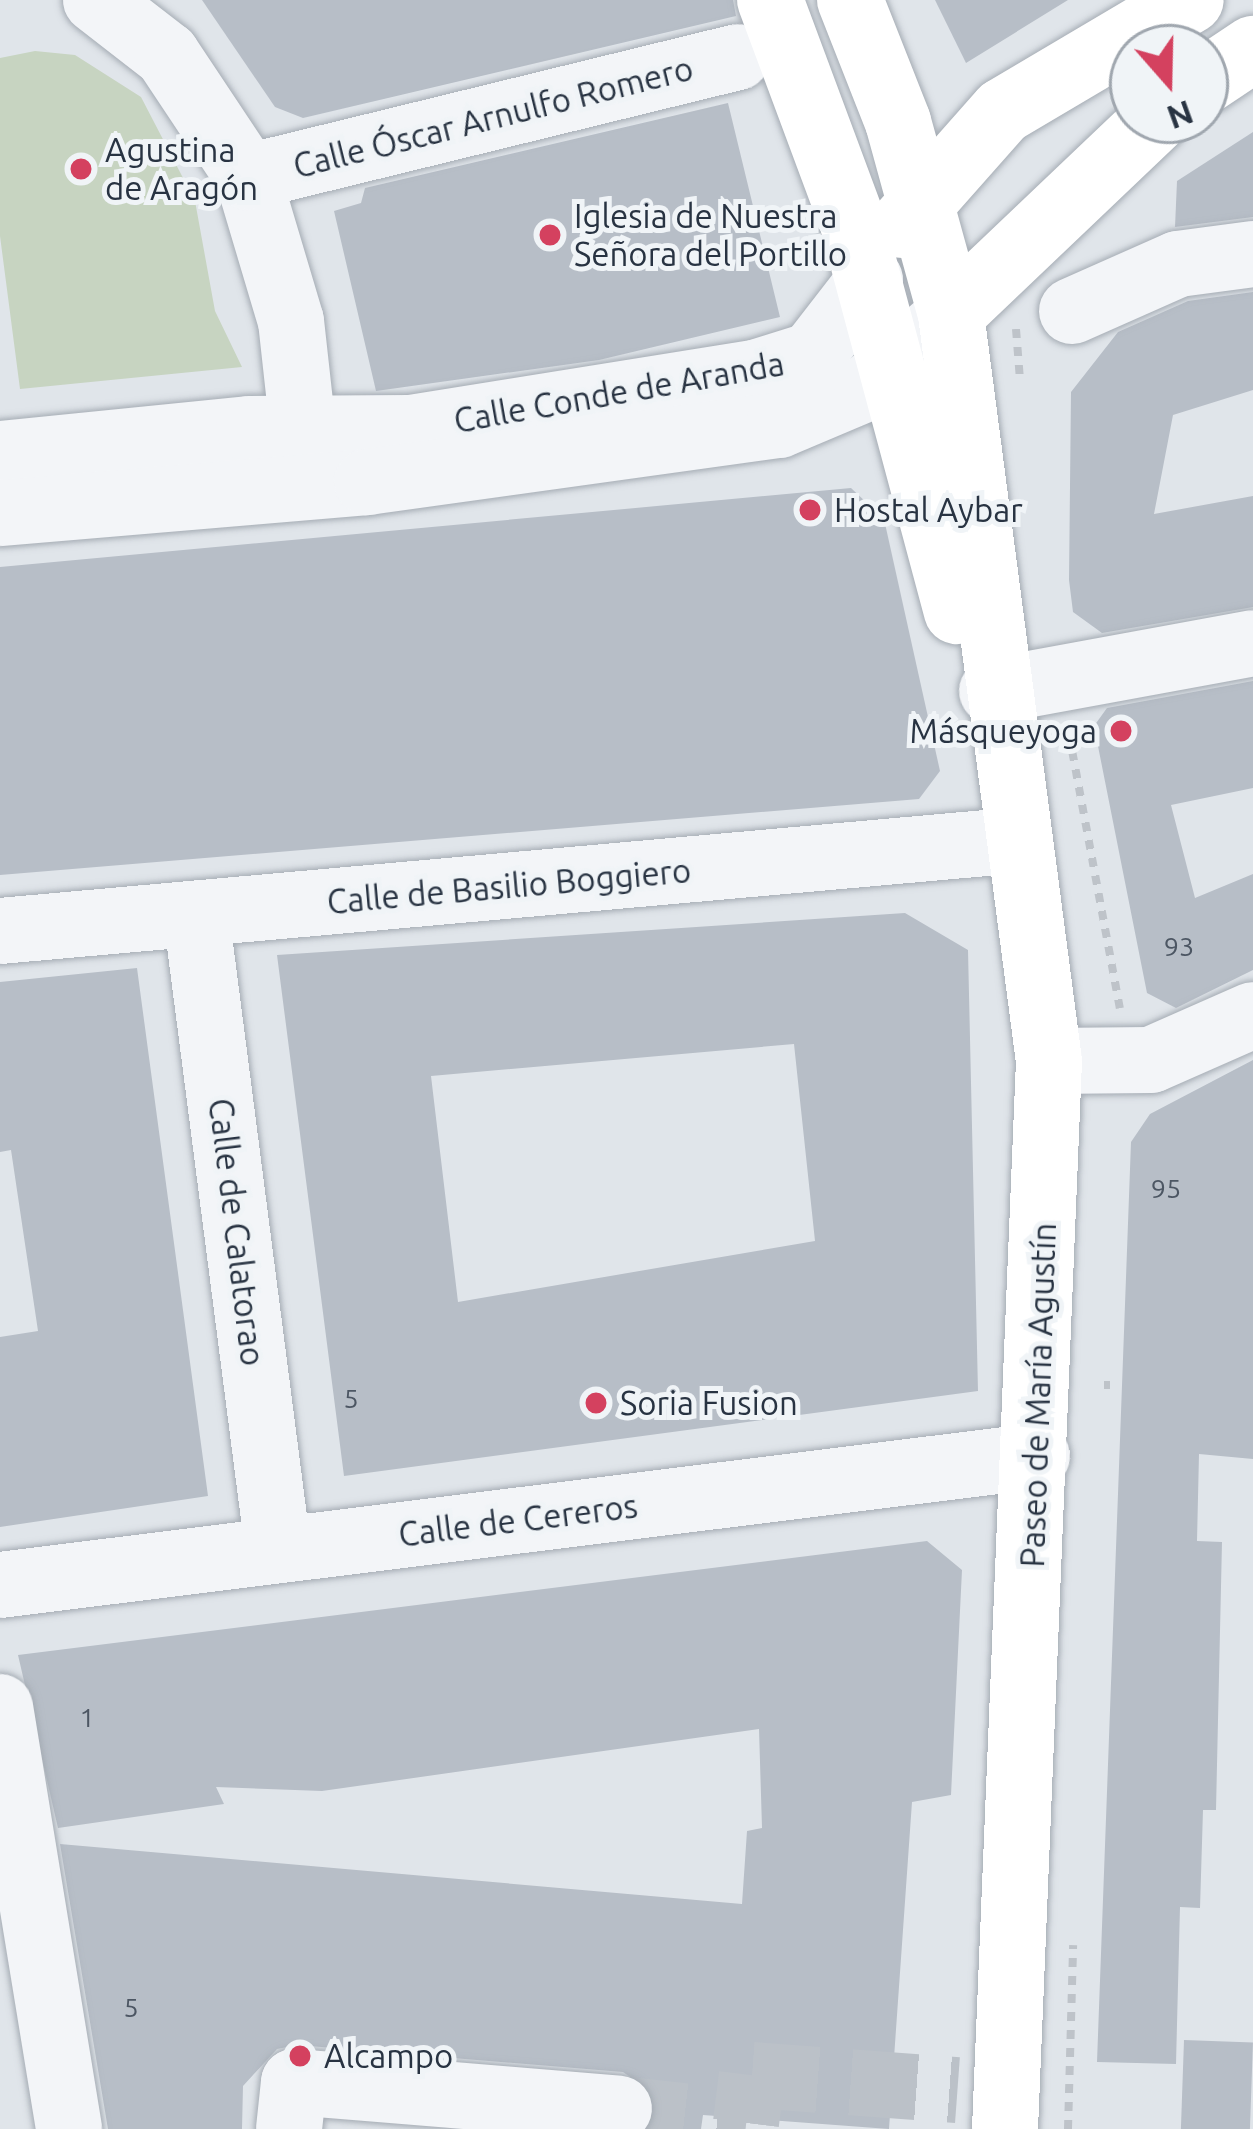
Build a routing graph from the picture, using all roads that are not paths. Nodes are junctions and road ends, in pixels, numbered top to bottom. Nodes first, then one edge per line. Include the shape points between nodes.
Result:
1 (96, 0) edge
2 (770, 0) edge
3 (850, 0) edge
4 (1191, 0) edge
5 (738, 57) dead end
6 (1130, 144) edge
7 (248, 177) junction
8 (920, 194) junction
9 (1253, 254) edge
10 (870, 280) junction
11 (1072, 311) dead end
12 (951, 314) junction
13 (895, 370) junction
14 (303, 430) junction
15 (0, 454) edge
16 (213, 494) junction
17 (0, 513) edge
18 (1253, 643) edge
19 (992, 691) junction
20 (1019, 840) junction
21 (196, 914) junction
22 (0, 931) edge
23 (1253, 1015) edge
24 (1049, 1060) junction
25 (1037, 1456) junction
26 (278, 1550) junction
27 (0, 1585) edge
28 (0, 1706) edge
29 (609, 2108) tunnel mouth
30 (1012, 2121) edge
31 (69, 2129) edge
32 (290, 2129) edge

1 - 7 street via 167,55
2 - 10 main road, Paseo de María Agustín
3 - 8 main road, Paseo de María Agustín
4 - 8 main road, Calle Conde de Aranda via 1003,111
5 - 7 street, Calle Óscar Arnulfo Romero
6 - 12 main road
7 - 14 street via 291,321
8 - 10 main road, Calle Conde de Aranda
8 - 12 main road, Paseo de María Agustín
9 - 11 street via 1178,264
10 - 13 main road, Paseo de María Agustín
10 - 14 street, Calle Conde de Aranda via 832,337 773,369 410,428
12 - 13 street, Calle Conde de Aranda
12 - 19 main road, Paseo de María Agustín
13 - 16 street, Calle Conde de Aranda via 779,425
13 - 19 main road, Paseo de María Agustín via 961,628
14 - 15 street, Calle Conde de Aranda
14 - 16 street
16 - 17 street, Calle Conde de Aranda
18 - 19 street
19 - 20 main road, Paseo de María Agustín
20 - 21 street, Calle de Basilio Boggiero
20 - 24 main road, Paseo de María Agustín
21 - 22 street, Calle de Basilio Boggiero
21 - 26 street, Calle de Calatorao
23 - 24 street via 1151,1060
24 - 25 main road, Paseo de María Agustín
25 - 26 street, Calle de Cereros
25 - 30 main road, Paseo de María Agustín
26 - 27 street, Calle de Cereros
28 - 31 street
29 - 32 street via 294,2082

